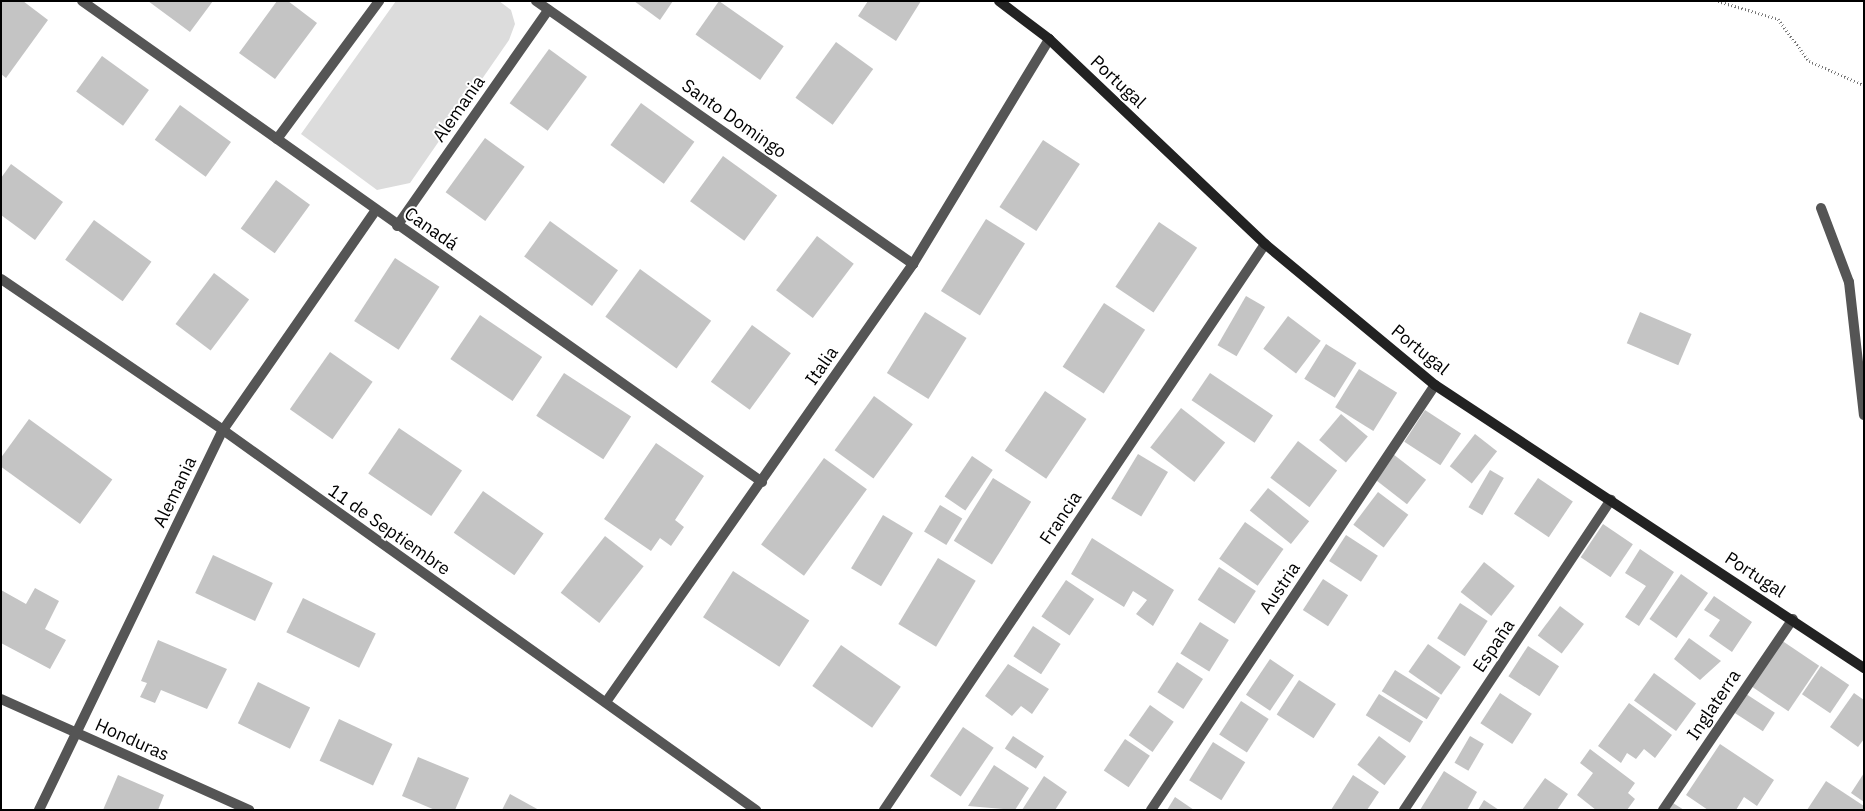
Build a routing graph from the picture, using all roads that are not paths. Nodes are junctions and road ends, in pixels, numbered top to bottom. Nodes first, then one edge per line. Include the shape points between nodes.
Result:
1 (82, 1) edge
2 (379, 1) edge
3 (536, 1) edge
4 (999, 1) edge
5 (548, 10) junction
6 (1049, 39) junction
7 (277, 139) junction
8 (1821, 208) dead end
9 (376, 210) junction
10 (398, 226) junction
11 (1265, 244) junction
12 (913, 264) junction
13 (1, 279) edge
14 (1435, 384) junction
15 (1864, 415) edge
16 (223, 430) junction
17 (762, 482) junction
18 (1611, 500) junction
19 (1793, 620) junction
20 (1864, 668) edge
21 (1, 699) edge
22 (606, 702) junction
23 (76, 733) junction
24 (39, 810) edge
25 (249, 810) edge
26 (756, 810) edge
27 (884, 810) edge
28 (1151, 810) edge
29 (1404, 810) edge
30 (1663, 810) edge

1 - 7 street, Canadá
2 - 7 street
3 - 5 street, Santo Domingo
4 - 6 main road, Portugal
5 - 10 street, Alemania
5 - 12 street, Santo Domingo
6 - 11 main road, Portugal
6 - 12 street, Italia
7 - 9 street, Canadá
8 - 15 street via 1849,282
9 - 10 street, Canadá
9 - 16 street, Alemania
10 - 17 street, Canadá
11 - 14 main road, Portugal
11 - 27 street, Francia
12 - 17 street, Italia
13 - 16 street, 11 de Septiembre
14 - 18 main road, Portugal
14 - 28 street, Austria
16 - 22 street, 11 de Septiembre
16 - 23 street, Alemania
17 - 22 street, Italia
18 - 19 main road, Portugal
18 - 29 street, España
19 - 20 main road, Portugal
19 - 30 street, Inglaterra
21 - 23 street, Honduras
22 - 26 street, 11 de Septiembre
23 - 24 street, Alemania
23 - 25 street, Honduras

